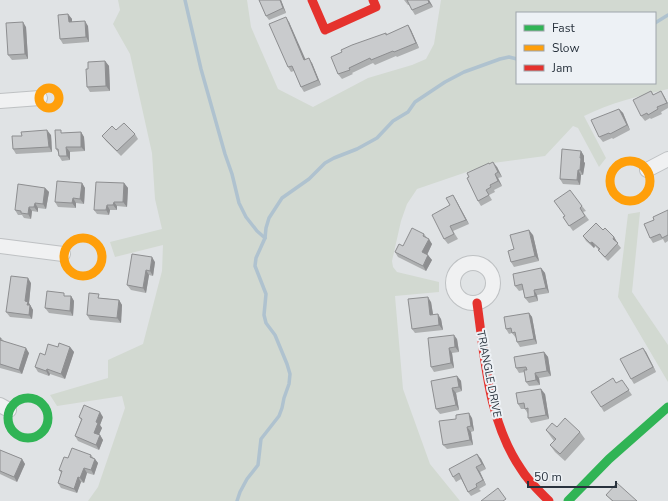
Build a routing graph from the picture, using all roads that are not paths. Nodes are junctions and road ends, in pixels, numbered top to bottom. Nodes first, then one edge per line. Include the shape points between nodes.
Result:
1 (313, 0) edge
2 (373, 0) edge
3 (40, 98) dead end
4 (0, 101) edge
5 (668, 159) edge
6 (647, 170) junction
7 (0, 246) edge
8 (63, 254) junction
9 (477, 303) dead end
10 (5, 407) edge
11 (668, 407) edge
12 (549, 501) edge
13 (568, 501) edge

1 - 2 street via 325,30 376,7
3 - 4 street
5 - 6 street
6 - 6 street via 651,184 644,197 626,202 614,195 610,178 616,166 634,161 642,164
7 - 8 street
8 - 8 street via 67,268 79,276 94,273 101,263 99,246 88,238 75,239 65,247
9 - 12 street, TRIANGLE DRIVE via 490,388 502,434 520,468
10 - 10 street via 8,422 16,434 31,437 46,426 48,413 38,401 20,399
11 - 13 street via 609,459

